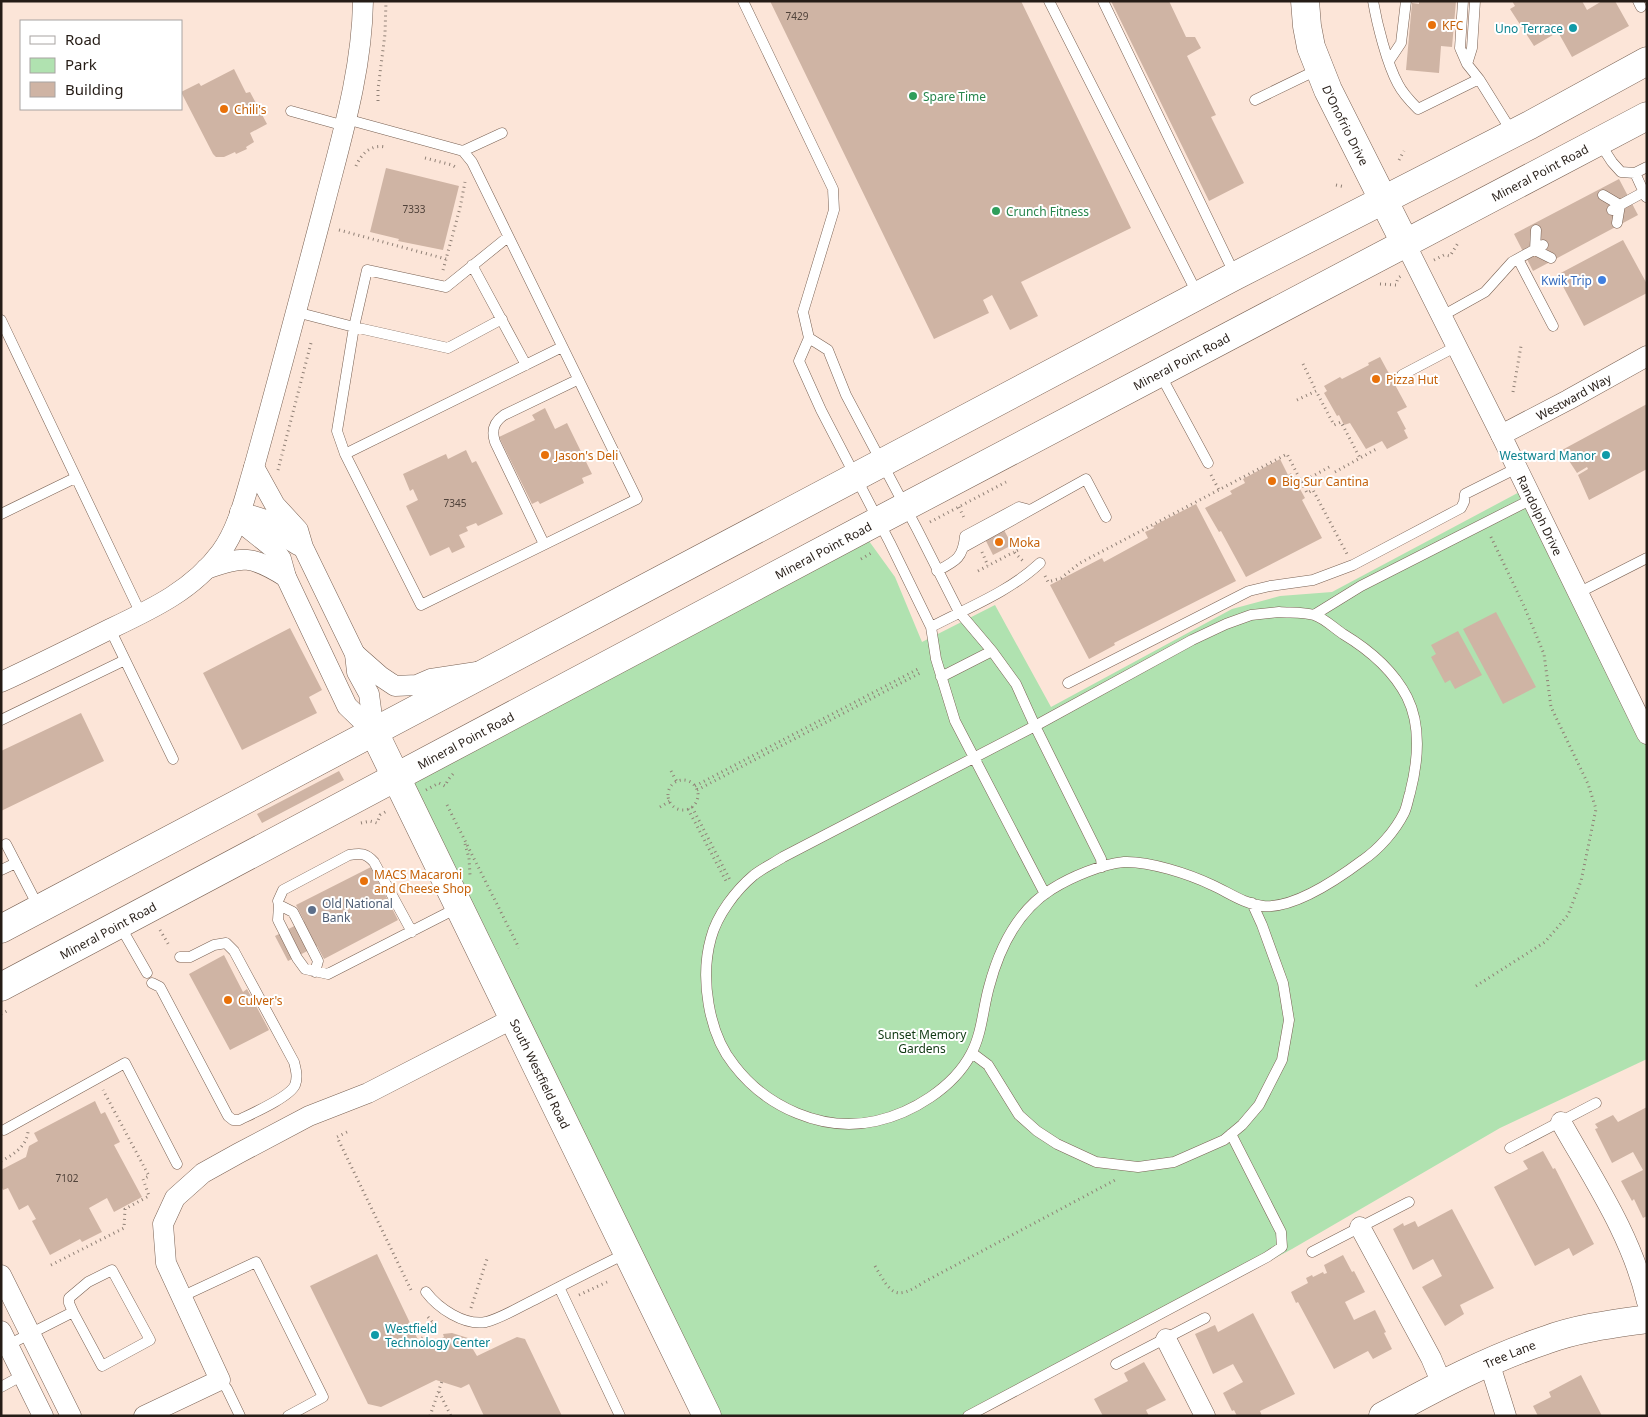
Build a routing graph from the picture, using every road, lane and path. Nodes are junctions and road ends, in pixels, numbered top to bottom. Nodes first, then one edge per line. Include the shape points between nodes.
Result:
1 (363, 1) edge
2 (386, 1) edge
3 (743, 1) edge
4 (1049, 1) edge
5 (1103, 1) edge
6 (1305, 1) edge
7 (1372, 1) edge
8 (1406, 1) edge
9 (1463, 1) edge
10 (1475, 1) edge
11 (1389, 61) junction
12 (1647, 61) edge
13 (1467, 64) junction
14 (1320, 68) junction
15 (1478, 79) junction
16 (1255, 100) dead end
17 (378, 101) dead end
18 (292, 111) dead end
19 (1647, 116) edge
20 (345, 122) junction
21 (502, 133) dead end
22 (1512, 133) junction
23 (1599, 141) junction
24 (391, 148) dead end
25 (463, 151) junction
26 (1404, 151) dead end
27 (417, 156) dead end
28 (1399, 160) dead end
29 (1647, 167) edge
30 (458, 169) dead end
31 (354, 171) dead end
32 (1635, 173) junction
33 (463, 176) dead end
34 (1336, 185) dead end
35 (1345, 187) dead end
36 (1603, 195) dead end
37 (1645, 195) edge
38 (1384, 199) junction
39 (1616, 207) junction
40 (342, 222) dead end
41 (1617, 224) dead end
42 (1536, 230) dead end
43 (508, 237) junction
44 (1405, 243) junction
45 (1539, 248) junction
46 (1444, 255) dead end
47 (1450, 256) dead end
48 (446, 258) junction
49 (1551, 258) dead end
50 (1518, 259) junction
51 (472, 265) junction
52 (442, 271) dead end
53 (1235, 276) junction
54 (1398, 278) dead end
55 (1396, 285) dead end
56 (1198, 296) junction
57 (296, 312) junction
58 (1442, 316) junction
59 (502, 319) junction
60 (1, 320) edge
61 (1552, 326) dead end
62 (354, 327) junction
63 (809, 338) junction
64 (311, 342) dead end
65 (1457, 346) junction
66 (1521, 346) dead end
67 (562, 347) junction
68 (1647, 356) edge
69 (1303, 364) dead end
70 (526, 365) junction
71 (1159, 372) junction
72 (1402, 375) dead end
73 (577, 380) junction
74 (1316, 390) junction
75 (1513, 392) dead end
76 (1297, 400) dead end
77 (1501, 435) junction
78 (1378, 448) dead end
79 (345, 454) junction
80 (1360, 458) junction
81 (882, 463) junction
82 (1208, 463) dead end
83 (1331, 466) dead end
84 (254, 468) junction
85 (1517, 468) junction
86 (277, 471) dead end
87 (1335, 472) dead end
88 (856, 477) junction
89 (75, 478) junction
90 (1302, 482) junction
91 (1532, 499) junction
92 (905, 506) junction
93 (1030, 510) junction
94 (1, 514) edge
95 (239, 516) junction
96 (1106, 517) dead end
97 (878, 521) junction
98 (1484, 523) junction
99 (1004, 524) junction
100 (544, 544) junction
101 (303, 547) junction
102 (964, 547) junction
103 (1355, 550) dead end
104 (1014, 552) junction
105 (1647, 558) edge
106 (1038, 566) junction
107 (206, 569) junction
108 (937, 571) junction
109 (978, 571) dead end
110 (286, 577) junction
111 (1578, 593) junction
112 (959, 612) junction
113 (141, 614) junction
114 (1314, 615) junction
115 (931, 627) junction
116 (110, 630) junction
117 (992, 651) junction
118 (355, 654) junction
119 (125, 660) junction
120 (918, 669) dead end
121 (493, 670) junction
122 (920, 673) dead end
123 (941, 677) junction
124 (1, 682) edge
125 (1068, 684) dead end
126 (1, 720) edge
127 (1035, 726) junction
128 (374, 732) junction
129 (1647, 734) edge
130 (973, 757) junction
131 (173, 758) dead end
132 (671, 771) dead end
133 (397, 777) junction
134 (677, 782) junction
135 (439, 783) dead end
136 (445, 786) dead end
137 (696, 788) junction
138 (670, 802) junction
139 (448, 805) dead end
140 (660, 807) dead end
141 (690, 808) junction
142 (380, 815) dead end
143 (377, 823) dead end
144 (6, 844) dead end
145 (16, 863) junction
146 (1102, 867) junction
147 (1, 870) edge
148 (729, 882) dead end
149 (1045, 894) junction
150 (1252, 903) junction
151 (279, 905) junction
152 (460, 907) junction
153 (39, 909) junction
154 (119, 924) junction
155 (1, 929) edge
156 (412, 932) junction
157 (519, 948) dead end
158 (180, 957) dead end
159 (316, 972) junction
160 (1476, 986) dead end
161 (1, 987) edge
162 (514, 1018) junction
163 (972, 1052) junction
164 (102, 1087) dead end
165 (1596, 1103) dead end
166 (1561, 1122) junction
167 (29, 1128) dead end
168 (2, 1131) edge
169 (347, 1132) dead end
170 (1232, 1134) junction
171 (1510, 1148) dead end
172 (1, 1162) edge
173 (177, 1164) dead end
174 (1138, 1167) junction
175 (1409, 1202) dead end
176 (1360, 1227) junction
177 (1312, 1252) dead end
178 (628, 1253) junction
179 (487, 1259) dead end
180 (51, 1265) dead end
181 (875, 1266) dead end
182 (1, 1275) edge
183 (608, 1282) dead end
184 (559, 1287) junction
185 (426, 1292) dead end
186 (181, 1297) junction
187 (415, 1298) dead end
188 (566, 1302) junction
189 (1647, 1302) edge
190 (470, 1310) dead end
191 (72, 1312) junction
192 (424, 1312) dead end
193 (1205, 1318) dead end
194 (1647, 1319) edge
195 (433, 1323) junction
196 (440, 1325) dead end
197 (30, 1334) junction
198 (5, 1338) edge
199 (1166, 1339) junction
200 (424, 1346) dead end
201 (1489, 1362) junction
202 (1116, 1364) dead end
203 (23, 1375) junction
204 (220, 1380) junction
205 (442, 1381) dead end
206 (1442, 1384) junction
207 (2, 1385) edge
208 (438, 1391) junction
209 (173, 1410) edge
210 (43, 1416) edge
211 (71, 1416) edge
212 (144, 1416) edge
213 (240, 1416) edge
214 (288, 1416) edge
215 (430, 1416) edge
216 (451, 1416) edge
217 (620, 1416) edge
218 (707, 1416) edge
219 (968, 1416) edge
220 (1205, 1416) edge
221 (1383, 1416) edge
222 (1506, 1416) edge

1 - 20 street via 357,73
2 - 17 path
3 - 63 lane via 833,190 834,210 803,312
4 - 56 lane
5 - 53 lane
6 - 14 main road, D'Onofrio Drive via 1311,47
7 - 11 lane
8 - 11 lane via 1402,43
9 - 13 lane via 1460,48
10 - 13 lane via 1472,48
11 - 15 lane via 1398,84 1418,109
12 - 22 main road
13 - 15 lane
14 - 16 lane
14 - 38 main road, D'Onofrio Drive
15 - 22 lane
18 - 20 lane
19 - 23 main road, Mineral Point Road
20 - 25 lane
20 - 57 street
21 - 25 lane
22 - 38 main road
23 - 32 lane via 1621,172
23 - 44 main road, Mineral Point Road
24 - 31 path via 366,149
25 - 43 lane via 472,162
26 - 28 path
27 - 30 path
29 - 32 lane
32 - 37 lane
33 - 48 path via 465,188
34 - 35 path
36 - 39 lane
37 - 39 lane
38 - 44 main road, D'Onofrio Drive
38 - 53 main road
39 - 41 lane
40 - 48 path via 339,230
42 - 45 lane
43 - 51 lane
43 - 67 lane
44 - 58 street, Randolph Drive
44 - 71 main road, Mineral Point Road
45 - 49 lane
45 - 50 lane
46 - 47 path
48 - 52 path
50 - 58 lane via 1485,292
50 - 61 lane
51 - 59 lane
51 - 62 lane via 446,287 367,270
53 - 56 main road
54 - 55 path
56 - 81 main road
57 - 62 lane
57 - 84 street
58 - 65 street, Randolph Drive
59 - 62 lane via 448,348
59 - 70 lane
60 - 89 lane
62 - 79 lane via 337,431
63 - 81 lane via 828,350 846,395
63 - 88 lane via 799,362
64 - 86 path
65 - 72 lane
65 - 77 street, Randolph Drive
66 - 75 path
67 - 70 lane
67 - 73 lane
68 - 77 street, Westward Way
69 - 74 path
70 - 79 lane
71 - 82 lane
71 - 92 main road, Mineral Point Road
73 - 100 lane via 504,415 493,429 495,442
73 - 100 lane via 637,500
74 - 76 path
74 - 80 path via 1334,425 1341,422
77 - 85 street, Randolph Drive
78 - 80 path
79 - 100 lane via 421,604
80 - 87 path
81 - 88 main road
81 - 92 lane
83 - 90 path
84 - 95 street
84 - 101 street via 274,505 298,530
85 - 91 street, Randolph Drive
85 - 125 lane via 1465,494 1460,508 1353,565 1313,580 1249,592
88 - 97 lane
88 - 121 main road
89 - 94 lane
89 - 113 lane
90 - 103 path via 1308,493 1313,490 1347,554
90 - 106 path via 1287,454 1080,564 1059,579 1048,582
91 - 98 lane
91 - 111 street, Randolph Drive
92 - 97 main road, Mineral Point Road
92 - 108 lane
93 - 96 lane via 1086,479
93 - 99 lane
93 - 102 lane via 1019,507 972,532 965,536
95 - 101 street via 266,520
95 - 107 street via 221,551
95 - 110 street via 282,559
97 - 115 lane
97 - 133 main road, Mineral Point Road
98 - 114 lane via 1362,586
98 - 160 path via 1544,654 1551,707 1588,784 1596,809 1581,881 1568,915 1546,942
99 - 102 lane
99 - 104 path via 1018,550
101 - 118 street
102 - 108 lane via 958,560
104 - 106 path via 1024,562
104 - 109 path
105 - 111 lane
106 - 112 lane via 994,595
107 - 110 street via 246,559 257,561
107 - 113 street via 175,596
108 - 112 lane
110 - 128 street via 348,706
111 - 129 street, Randolph Drive
112 - 115 lane
112 - 117 lane
113 - 116 street
114 - 127 lane via 1279,612 1252,615 1226,624
114 - 150 lane via 1363,646 1395,678 1414,716 1417,763 1405,812 1386,840 1366,858 1319,891 1266,906
115 - 123 lane
116 - 119 lane
116 - 124 street
117 - 123 lane
117 - 127 lane via 1016,684
118 - 121 street via 395,686
118 - 128 street via 357,672 369,694
119 - 126 lane
119 - 131 lane
120 - 137 path
121 - 128 main road
122 - 137 path
123 - 130 lane via 955,721
127 - 130 lane
127 - 146 lane via 1101,859
128 - 133 main road, South Westfield Road
128 - 153 main road
130 - 149 lane
130 - 163 lane via 783,856 754,875 722,913 711,936 706,984 712,1019 732,1064 772,1100 797,1114 822,1122 876,1121 904,1112 952,1080
132 - 134 path
133 - 152 main road, South Westfield Road
133 - 154 main road, Mineral Point Road
134 - 137 path via 685,780
134 - 138 path via 670,788
135 - 136 path
137 - 141 path via 698,796
138 - 140 path
138 - 141 path via 676,808
139 - 157 path
141 - 148 path
142 - 143 path
144 - 145 lane
145 - 147 lane
145 - 153 lane
146 - 149 lane
146 - 150 lane via 1124,862 1161,866 1207,882
149 - 163 lane via 1030,907 1006,940 989,986
150 - 170 lane via 1283,983 1289,1020 1282,1060 1259,1105
151 - 156 lane via 278,897 283,890 349,855 367,854
151 - 159 lane via 293,912 318,961
151 - 159 lane via 278,920 297,958 305,969
152 - 156 lane
152 - 162 main road, South Westfield Road
153 - 155 main road
154 - 158 lane via 150,978 160,987 228,1116 239,1120 281,1098 294,1087 297,1074 294,1062 234,951 226,943 190,957
154 - 161 main road, Mineral Point Road
156 - 159 lane via 339,970 328,974
162 - 178 main road, South Westfield Road
162 - 186 street via 368,1093 309,1116 204,1173 175,1198 163,1224 166,1263
163 - 174 lane via 988,1065 1018,1115 1037,1131 1096,1162
164 - 180 path via 149,1176 143,1179 149,1196 125,1209 124,1228
165 - 166 lane
166 - 171 lane
166 - 189 street via 1625,1237
167 - 172 path via 28,1139 16,1153
168 - 173 lane via 125,1063
169 - 187 path via 337,1137
170 - 174 lane via 1174,1162
170 - 219 lane via 1281,1232 1282,1247
174 - 181 path via 910,1291 900,1294 889,1289
175 - 176 lane
176 - 177 lane
176 - 206 street
178 - 184 lane
178 - 218 main road, South Westfield Road
179 - 190 path
182 - 197 street
183 - 188 path
184 - 185 lane via 484,1322 455,1315 440,1307
184 - 188 lane
186 - 204 street
186 - 214 lane via 256,1262 323,1397
188 - 217 lane
191 - 191 lane via 102,1366 150,1340 112,1270 88,1282 70,1298
191 - 197 lane
192 - 195 path
193 - 199 lane
194 - 201 main road, Tree Lane via 1593,1327 1546,1339
195 - 196 path
195 - 200 path via 429,1335 420,1339
197 - 198 lane
197 - 211 street
198 - 203 street
199 - 202 lane
199 - 220 street
201 - 206 main road, Tree Lane
201 - 222 street
203 - 207 lane
203 - 210 street
204 - 209 street
204 - 213 lane
205 - 208 path
206 - 221 main road, Tree Lane
208 - 215 path
208 - 216 path
209 - 212 street

